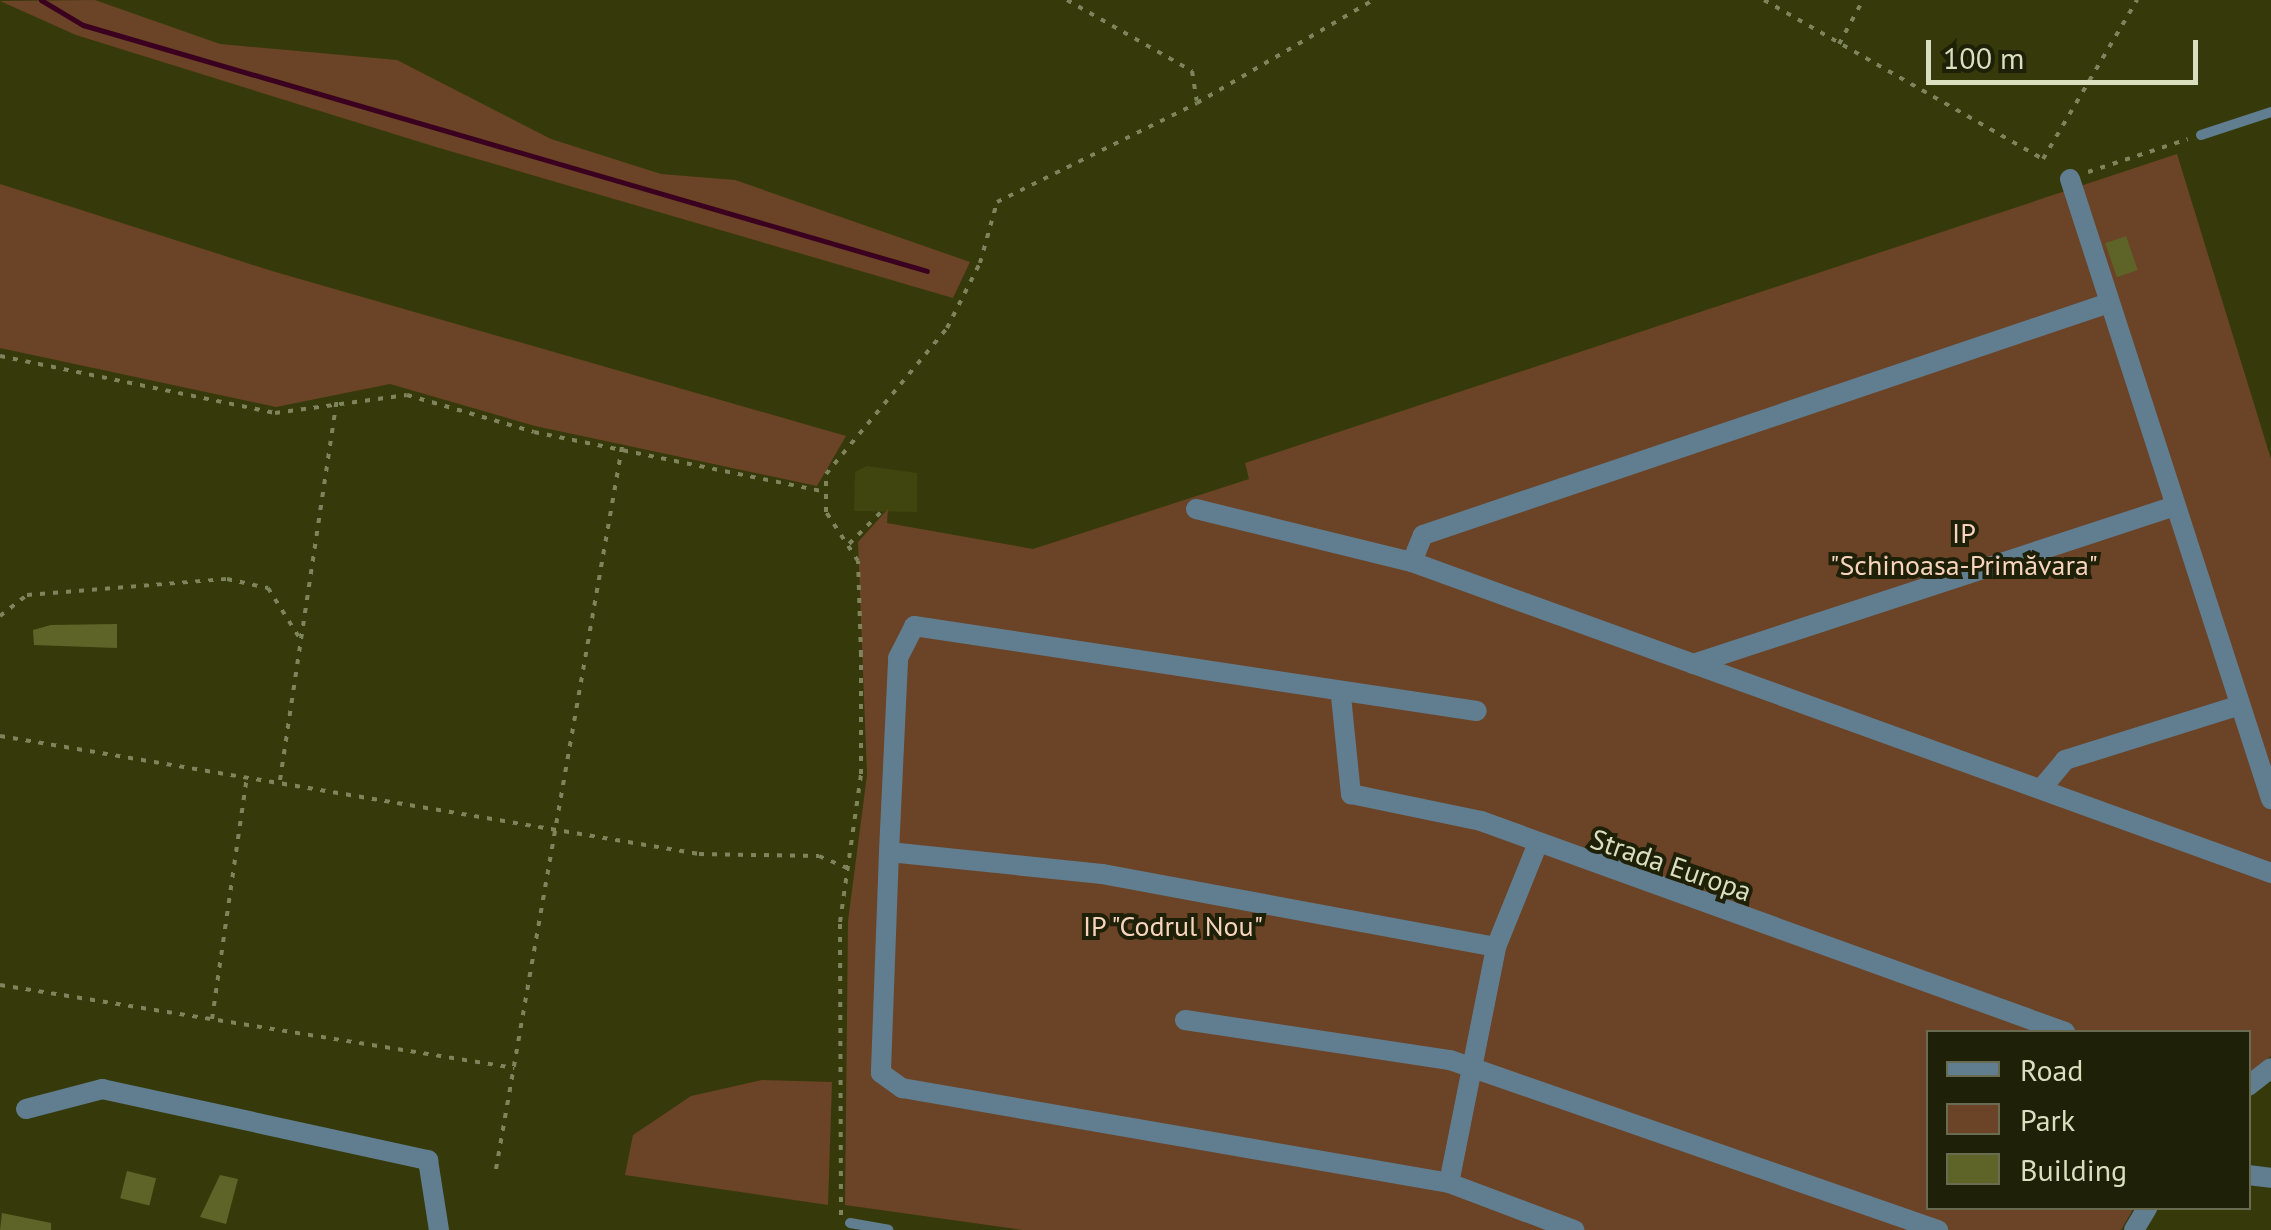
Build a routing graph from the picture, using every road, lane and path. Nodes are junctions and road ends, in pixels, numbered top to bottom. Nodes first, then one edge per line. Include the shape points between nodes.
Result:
1 (1067, 0) edge
2 (1373, 0) edge
3 (1764, 0) edge
4 (1864, 0) edge
5 (2137, 0) edge
6 (1838, 44) junction
7 (1197, 103) junction
8 (2271, 112) edge
9 (2202, 135) joint
10 (2070, 178) joint
11 (2109, 303) junction
12 (0, 356) edge
13 (337, 399) junction
14 (622, 447) junction
15 (822, 491) junction
16 (2176, 506) junction
17 (884, 509) dead end
18 (1196, 509) dead end
19 (849, 544) junction
20 (1412, 562) junction
21 (0, 616) edge
22 (300, 641) junction
23 (1693, 664) junction
24 (1341, 696) junction
25 (2240, 705) junction
26 (1477, 711) dead end
27 (0, 736) edge
28 (247, 776) junction
29 (280, 782) junction
30 (2041, 790) junction
31 (2271, 799) edge
32 (562, 830) junction
33 (1536, 848) junction
34 (888, 852) junction
35 (848, 868) junction
36 (2271, 873) edge
37 (1496, 946) junction
38 (0, 985) edge
39 (212, 1020) junction
40 (1185, 1020) dead end
41 (2059, 1030) edge
42 (516, 1068) junction
43 (1472, 1068) junction
44 (2271, 1068) edge
45 (2251, 1084) edge
46 (26, 1108) dead end
47 (496, 1169) dead end
48 (1448, 1184) junction
49 (850, 1222) joint
50 (440, 1230) edge
51 (888, 1230) edge
52 (1574, 1230) edge
53 (1938, 1230) edge

1 - 7 path via 1192,71
2 - 7 path
3 - 6 path
4 - 6 path
5 - 6 path via 2042,158
7 - 15 path via 997,202 980,263 946,328 836,460
8 - 9 lane
9 - 10 path
10 - 11 street
11 - 16 street
11 - 20 street via 1423,535
12 - 13 path via 276,413
13 - 14 path via 408,395
13 - 22 path
14 - 15 path
14 - 32 path
15 - 19 path
16 - 23 street
16 - 25 street
17 - 19 path
18 - 20 street
19 - 35 path via 861,675
20 - 23 street
21 - 22 path via 27,595 252,582 279,598
22 - 29 path
23 - 30 street
24 - 26 street via 1401,694
24 - 33 street, Strada Europa via 1352,794 1481,821
24 - 34 street via 922,624 904,631
25 - 30 street via 2064,760
25 - 31 street
27 - 28 path
28 - 29 path
28 - 39 path
29 - 32 path
30 - 36 street
32 - 35 path via 699,854 820,856
32 - 42 path
33 - 37 street
33 - 41 street, Strada Europa
34 - 37 street via 1082,871
34 - 48 street via 881,1073 892,1085
35 - 49 path via 836,1188
37 - 43 street
38 - 39 path
39 - 42 path
40 - 43 street
42 - 47 path
43 - 48 street
43 - 53 street
44 - 45 street
46 - 50 street via 102,1089 428,1160
48 - 52 street
49 - 51 lane

